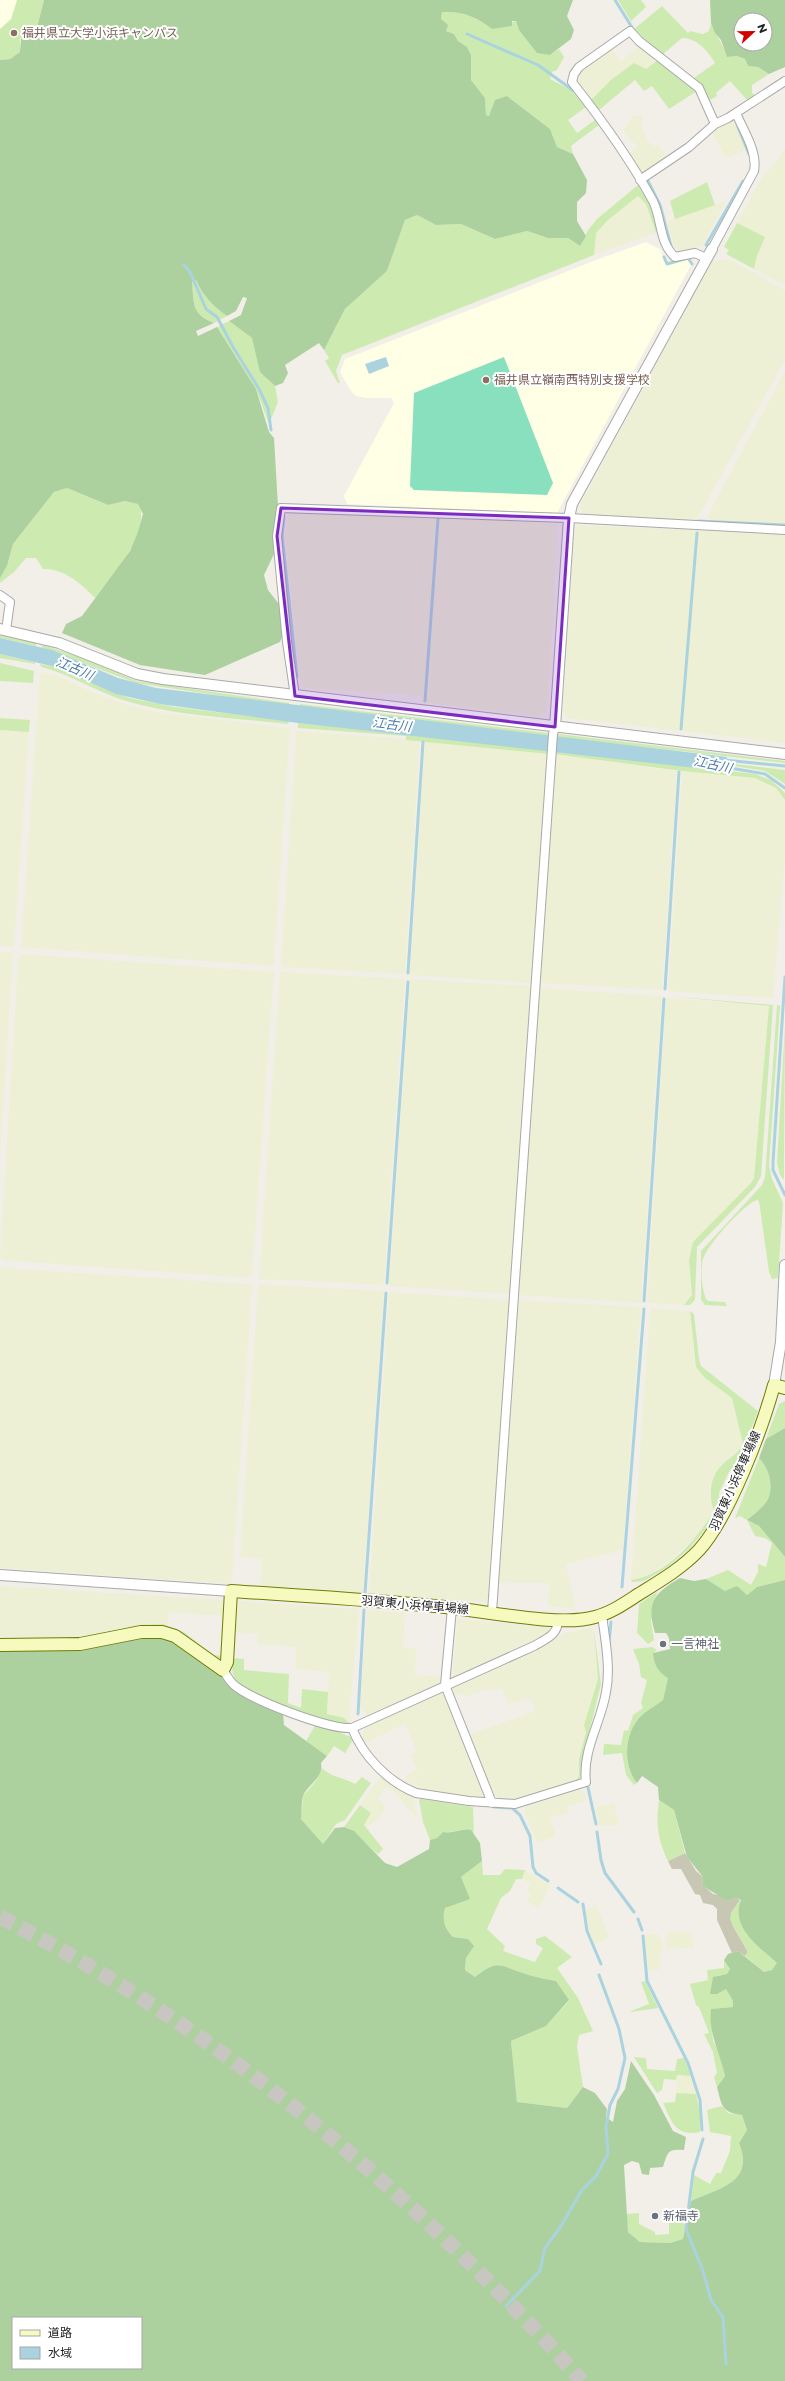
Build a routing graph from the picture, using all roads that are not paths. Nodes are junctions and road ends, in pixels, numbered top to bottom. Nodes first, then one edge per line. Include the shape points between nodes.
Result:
1 (785, 80) edge
2 (736, 113) junction
3 (715, 124) junction
4 (640, 180) junction
5 (712, 249) joint
6 (706, 258) junction
7 (569, 518) junction
8 (785, 530) edge
9 (0, 595) edge
10 (3, 629) edge
11 (295, 696) junction
12 (554, 731) junction
13 (785, 754) edge
14 (785, 1265) edge
15 (779, 1386) edge
16 (0, 1575) edge
17 (231, 1591) junction
18 (452, 1608) junction
19 (492, 1612) junction
20 (602, 1615) junction
21 (558, 1620) junction
22 (0, 1645) edge
23 (223, 1670) junction
24 (445, 1685) junction
25 (352, 1728) junction
26 (492, 1802) junction

1 - 2 street via 777,88
2 - 3 street
2 - 5 street via 752,150 754,171
3 - 4 street via 689,147
3 - 4 street via 696,85 639,41 630,31 580,67 572,82 603,121
4 - 6 street via 654,204 667,250 675,257 695,253
5 - 6 street
6 - 7 street via 572,504
7 - 8 street
7 - 11 street via 281,508 277,536
7 - 12 street
9 - 10 street via 10,602
10 - 11 street via 80,650 137,674
11 - 12 street
12 - 13 street
12 - 19 street
14 - 15 street
15 - 20 main road, 羽賀東小浜停車場線 via 724,1511 709,1538 674,1571
16 - 17 street
17 - 18 main road, 羽賀東小浜停車場線
17 - 23 main road via 227,1662
18 - 19 main road, 羽賀東小浜停車場線
18 - 24 street
19 - 21 main road, 羽賀東小浜停車場線
20 - 21 main road, 羽賀東小浜停車場線 via 583,1620
20 - 26 street via 606,1653 606,1692 585,1762 586,1782 526,1802
21 - 24 street via 558,1628 554,1633 540,1642
22 - 23 main road via 80,1644 152,1631 175,1636
23 - 25 street via 232,1683 248,1694 331,1726
24 - 25 street
24 - 26 street
25 - 26 street via 376,1765 408,1790 447,1798

